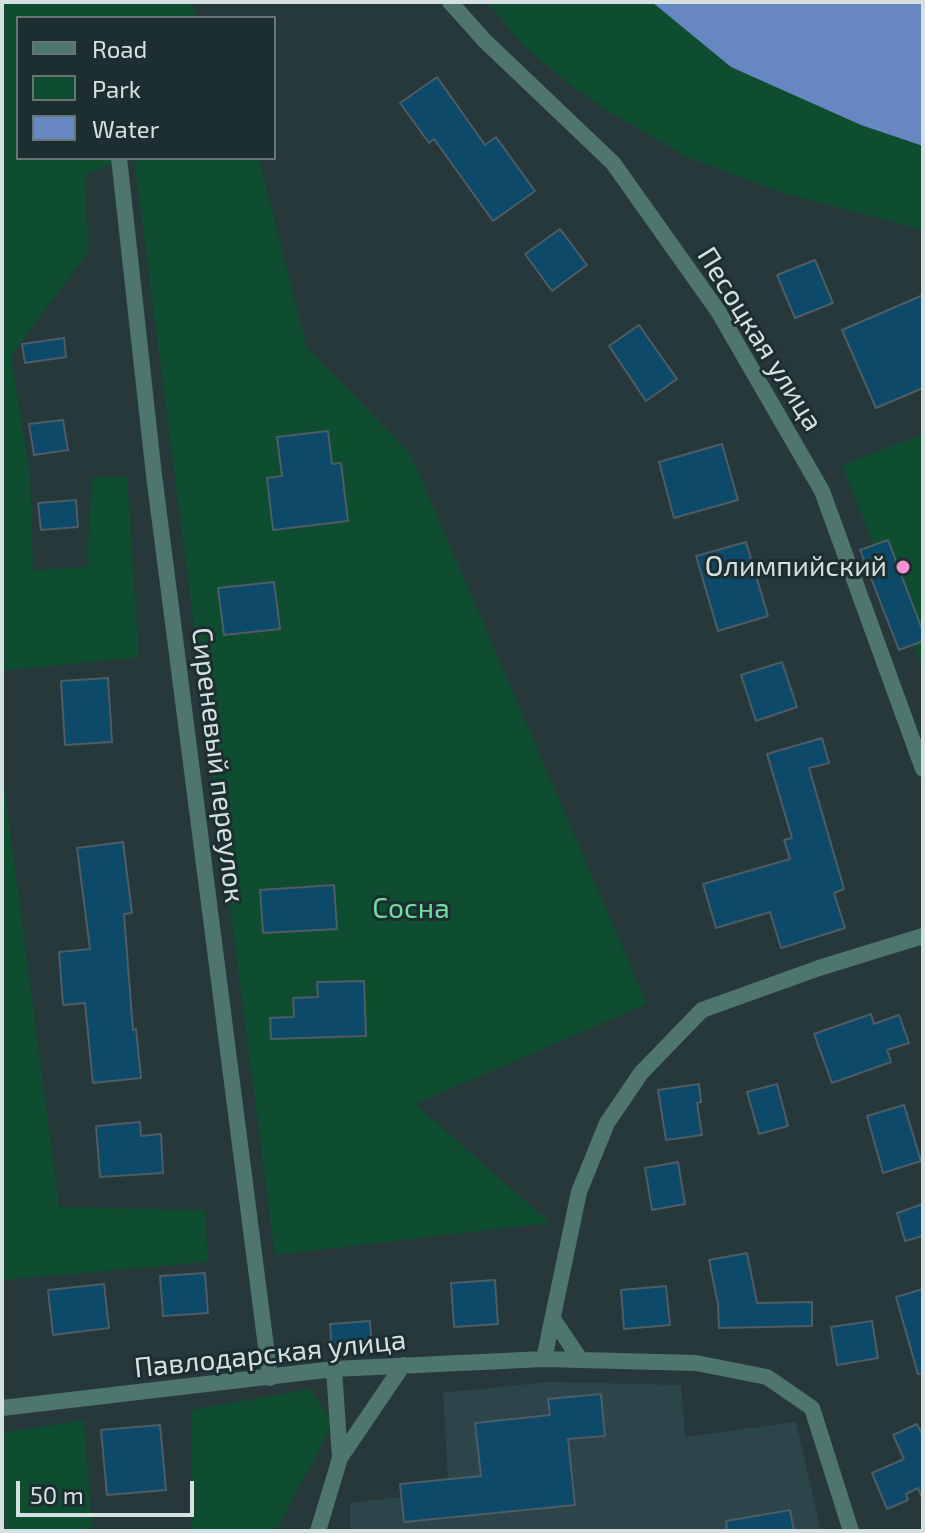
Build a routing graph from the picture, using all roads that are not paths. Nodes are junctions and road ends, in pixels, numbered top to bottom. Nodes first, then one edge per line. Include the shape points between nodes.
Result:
1 (450, 2) edge
2 (119, 160) edge
3 (923, 769) edge
4 (923, 936) edge
5 (553, 1319) junction
6 (544, 1359) junction
7 (580, 1359) junction
8 (403, 1365) junction
9 (334, 1369) junction
10 (270, 1378) junction
11 (2, 1408) edge
12 (340, 1458) junction
13 (318, 1531) edge
14 (851, 1531) edge

1 - 3 street, Песоцкая улица via 613,163 718,311 822,491
2 - 10 street, Сиреневый переулок via 154,475
4 - 5 street via 702,1010 651,1062 607,1123 579,1192
5 - 6 street
5 - 7 street
6 - 7 street
6 - 8 street, Павлодарская улица
7 - 14 street via 696,1363 767,1377 812,1408
8 - 9 street, Павлодарская улица
8 - 12 street
9 - 10 street, Павлодарская улица
9 - 12 street
10 - 11 street, Павлодарская улица
12 - 13 street

